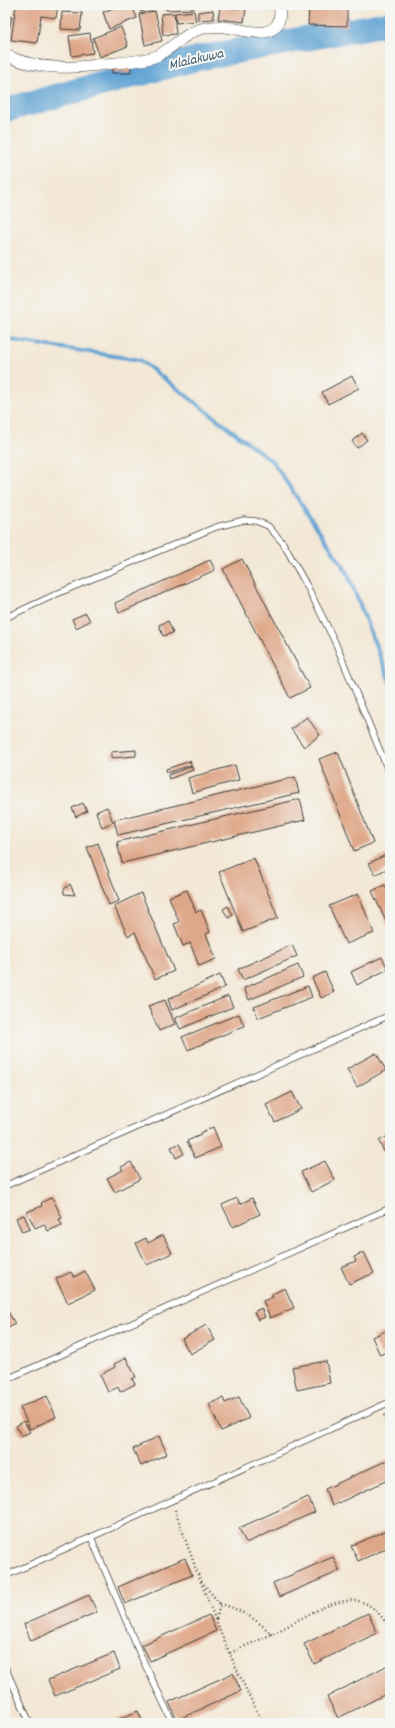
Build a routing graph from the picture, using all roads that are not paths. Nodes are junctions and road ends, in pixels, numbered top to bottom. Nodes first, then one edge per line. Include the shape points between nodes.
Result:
1 (279, 5) edge
2 (5, 54) edge
3 (5, 618) edge
4 (390, 775) edge
5 (390, 1015) edge
6 (5, 1186) edge
7 (390, 1208) edge
8 (5, 1380) edge
9 (390, 1402) edge
10 (91, 1537) junction
11 (5, 1576) edge
12 (5, 1666) edge
13 (30, 1723) edge
14 (173, 1723) edge

1 - 2 street via 280,15 273,29 263,32 222,26 207,27 196,30 165,52 144,59 81,68 58,68 33,65
3 - 4 lane via 216,527 244,520 256,521 268,526 283,543 307,586 335,642
5 - 6 lane
7 - 8 lane
9 - 10 lane
10 - 11 lane
10 - 14 lane via 139,1652
12 - 13 lane

